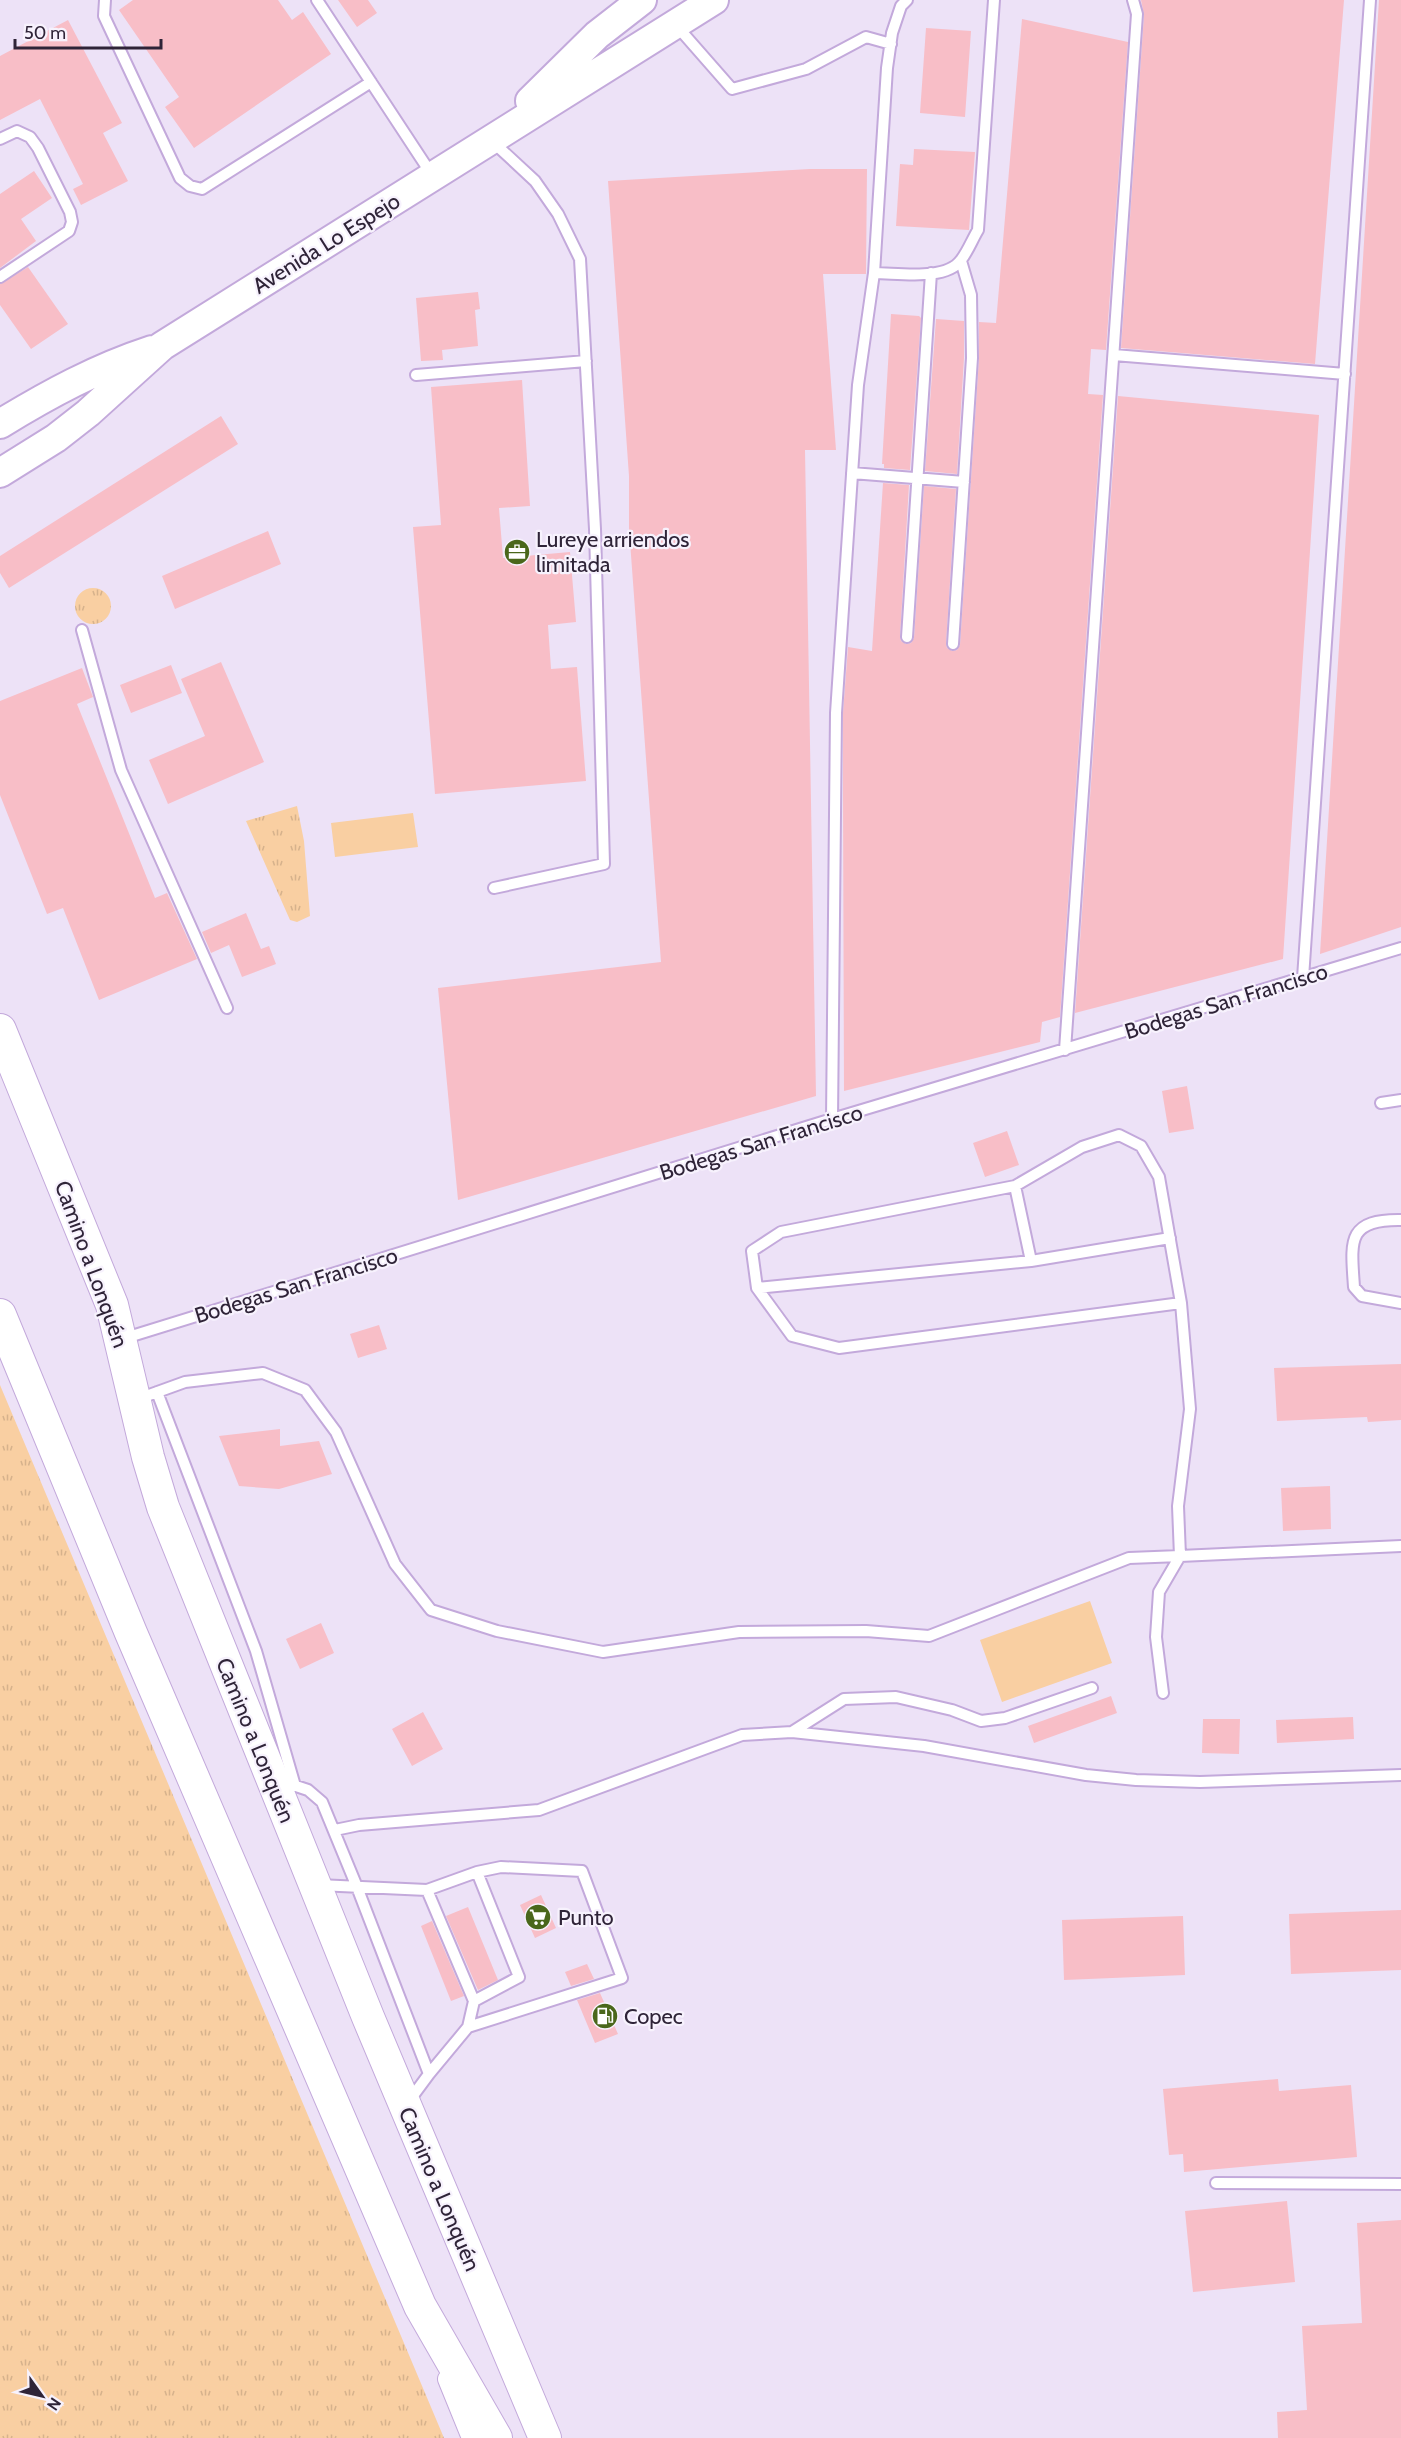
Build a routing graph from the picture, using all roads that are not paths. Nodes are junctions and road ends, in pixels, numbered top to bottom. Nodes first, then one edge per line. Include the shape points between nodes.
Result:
1 (105, 0) edge
2 (317, 0) edge
3 (642, 0) edge
4 (714, 0) edge
5 (907, 0) edge
6 (994, 0) edge
7 (1133, 0) edge
8 (1370, 0) edge
9 (675, 24) junction
10 (891, 44) junction
11 (371, 82) junction
12 (0, 139) edge
13 (491, 140) junction
14 (433, 176) junction
15 (961, 261) junction
16 (874, 273) junction
17 (931, 273) junction
18 (0, 277) edge
19 (162, 346) junction
20 (1114, 355) junction
21 (586, 361) junction
22 (1345, 374) junction
23 (416, 375) dead end
24 (0, 424) edge
25 (0, 473) edge
26 (852, 473) junction
27 (918, 478) junction
28 (964, 482) junction
29 (82, 630) dead end
30 (907, 637) dead end
31 (953, 644) dead end
32 (494, 888) dead end
33 (1401, 948) edge
34 (1303, 978) junction
35 (227, 1008) dead end
36 (0, 1030) edge
37 (1065, 1050) junction
38 (1401, 1100) edge
39 (1381, 1103) dead end
40 (832, 1119) junction
41 (1015, 1186) junction
42 (1401, 1220) edge
43 (1170, 1238) junction
44 (1031, 1261) junction
45 (757, 1288) junction
46 (1182, 1303) junction
47 (1401, 1303) edge
48 (0, 1315) edge
49 (122, 1339) junction
50 (146, 1396) junction
51 (1401, 1546) edge
52 (1180, 1557) junction
53 (1092, 1688) dead end
54 (1163, 1693) dead end
55 (792, 1732) junction
56 (1401, 1774) edge
57 (283, 1782) junction
58 (335, 1830) junction
59 (477, 1872) junction
60 (314, 1885) junction
61 (357, 1887) junction
62 (427, 1890) junction
63 (474, 2001) junction
64 (468, 2027) junction
65 (429, 2074) junction
66 (405, 2106) junction
67 (1216, 2183) dead end
68 (1401, 2184) edge
69 (420, 2306) junction
70 (515, 2365) junction
71 (523, 2414) dead end
72 (472, 2438) edge
73 (496, 2438) edge
74 (545, 2438) edge

1 - 11 lane via 104,16 180,178 190,186 202,189
2 - 11 lane
3 - 13 main road, Avenida Lo Espejo via 597,35
4 - 9 main road, Avenida Lo Espejo
5 - 10 lane
6 - 15 lane via 978,230
7 - 20 lane via 1137,14
8 - 22 lane
9 - 10 lane via 732,89 806,69 866,38
9 - 13 main road, Avenida Lo Espejo
10 - 16 lane
11 - 14 lane
12 - 18 lane via 17,131 30,137 72,222 69,231
13 - 14 main road, Avenida Lo Espejo
13 - 21 lane via 535,181 558,214 580,259
14 - 19 main road, Avenida Lo Espejo
15 - 17 lane via 952,269
15 - 28 lane via 971,295 972,358
16 - 17 lane
16 - 26 lane via 858,385
17 - 27 lane
19 - 24 main road, Avenida Lo Espejo via 85,376
19 - 25 main road, Avenida Lo Espejo via 88,413
20 - 22 lane
20 - 37 lane
21 - 23 lane
21 - 32 lane via 596,541 604,864
22 - 34 lane
26 - 27 lane
26 - 40 lane via 836,713
27 - 28 lane
27 - 30 lane
28 - 31 lane
29 - 35 lane via 121,770
33 - 34 lane, Bodegas San Francisco
34 - 37 lane, Bodegas San Francisco
36 - 49 main road, Camino a Lonquén via 101,1277
37 - 40 lane, Bodegas San Francisco
38 - 39 lane
40 - 49 lane, Bodegas San Francisco
41 - 43 lane via 1082,1147 1119,1135 1141,1146 1159,1177
41 - 44 lane
41 - 45 lane via 781,1232 752,1251
42 - 47 lane via 1365,1225 1351,1248 1354,1287 1362,1296
43 - 44 lane
43 - 46 lane
44 - 45 lane
45 - 46 lane via 792,1336 839,1348
46 - 52 lane via 1190,1410 1178,1506
48 - 69 main road via 131,1633
49 - 50 main road, Camino a Lonquén
50 - 52 lane via 185,1382 263,1373 305,1390 336,1432 395,1564 430,1610 497,1630 603,1652 738,1632 866,1631 929,1636 1129,1558
50 - 57 main road, Camino a Lonquén via 163,1507
51 - 52 lane
52 - 54 lane via 1159,1592 1156,1637
53 - 55 lane via 1005,1718 981,1721 896,1697 844,1700
55 - 56 lane via 924,1746 1136,1780 1200,1782
55 - 58 lane via 742,1735 539,1810
57 - 58 lane via 308,1790 322,1802
57 - 60 main road, Camino a Lonquén
58 - 61 lane
59 - 62 lane
59 - 63 lane via 519,1977
59 - 64 lane via 501,1867 582,1871 622,1978
60 - 61 lane
60 - 66 main road, Camino a Lonquén
61 - 62 lane
61 - 65 lane
62 - 63 lane
63 - 64 lane
64 - 65 lane
65 - 66 lane
66 - 70 main road, Camino a Lonquén
67 - 68 lane
69 - 72 street
69 - 73 main road
70 - 71 lane
70 - 74 main road, Camino a Lonquén

